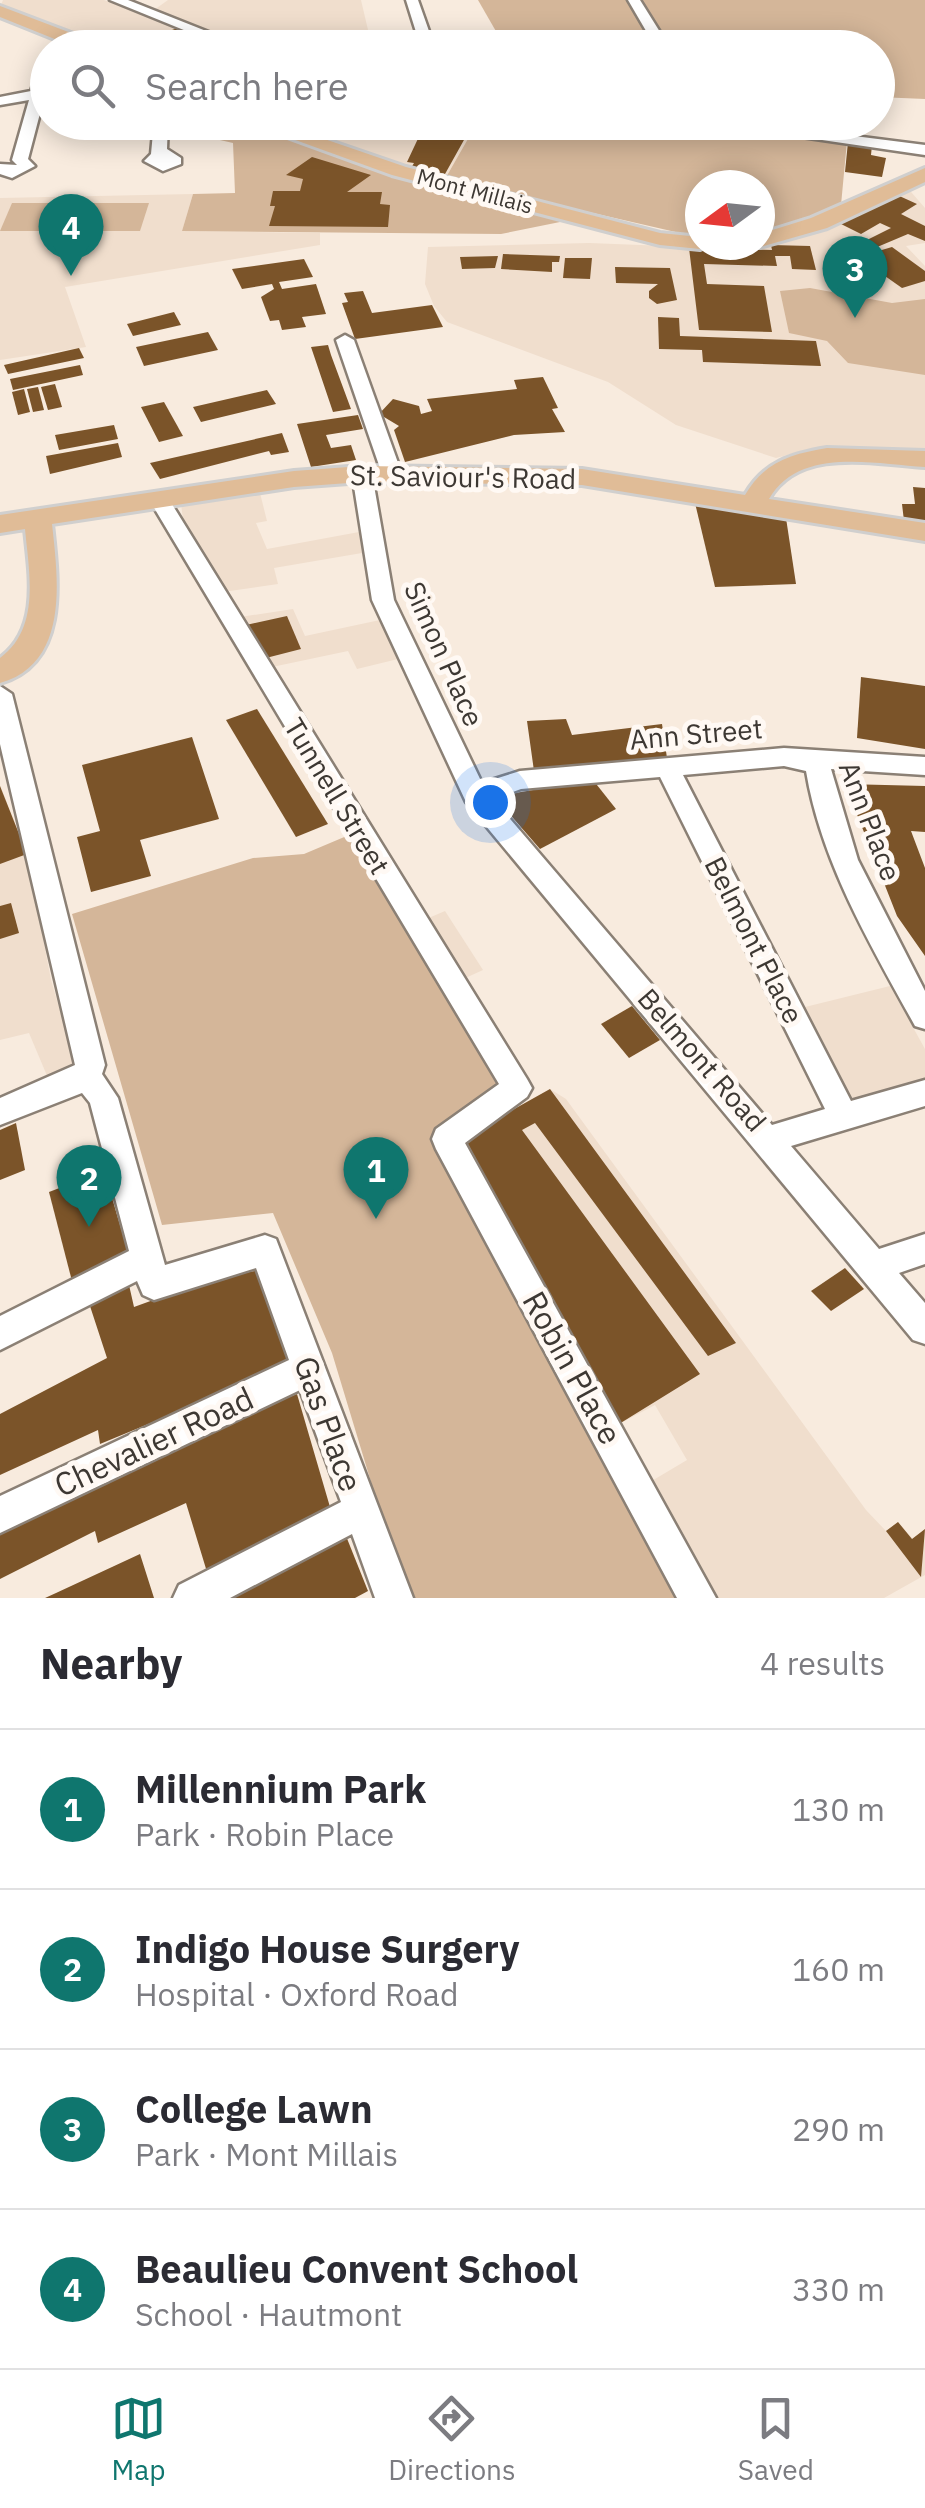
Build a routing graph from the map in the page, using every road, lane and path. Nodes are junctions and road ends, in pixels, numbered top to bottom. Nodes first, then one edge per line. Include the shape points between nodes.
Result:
1 (116, 0) edge
2 (412, 0) edge
3 (634, 0) edge
4 (0, 12) edge
5 (49, 30) edge
6 (195, 30) edge
7 (422, 30) edge
8 (653, 30) edge
9 (30, 95) edge
10 (0, 101) edge
11 (30, 121) edge
12 (160, 140) edge
13 (308, 140) edge
14 (846, 140) edge
15 (160, 150) dead end
16 (925, 150) edge
17 (0, 167) edge
18 (925, 174) edge
19 (775, 236) edge
20 (685, 242) edge
21 (345, 340) dead end
22 (925, 459) edge
23 (362, 474) junction
24 (392, 474) junction
25 (160, 501) junction
26 (752, 504) junction
27 (38, 520) junction
28 (0, 524) edge
29 (925, 532) edge
30 (0, 674) edge
31 (0, 694) edge
32 (808, 758) junction
33 (666, 765) junction
34 (925, 766) edge
35 (476, 796) junction
36 (925, 1016) edge
37 (87, 1077) junction
38 (925, 1093) edge
39 (0, 1112) edge
40 (842, 1116) junction
41 (447, 1139) joint
42 (770, 1139) junction
43 (925, 1249) edge
44 (145, 1260) junction
45 (874, 1266) junction
46 (925, 1328) edge
47 (0, 1334) edge
48 (308, 1369) junction
49 (360, 1510) junction
50 (0, 1515) edge
51 (192, 1598) edge
52 (394, 1598) edge
53 (698, 1598) edge

1 - 6 street
2 - 7 street
3 - 8 street
4 - 5 main road
9 - 10 street
11 - 17 street via 20,160 27,164 23,170
12 - 15 street
13 - 20 main road, Mont Millais via 399,171
14 - 16 street
18 - 19 main road
21 - 24 street
22 - 26 main road via 802,459 767,477
23 - 24 main road, St. Saviour's Road
23 - 25 main road, St. Saviour's Road
23 - 35 street, Simon Place via 383,600
24 - 26 main road, St. Saviour's Road via 582,477
25 - 27 main road, St. Saviour's Road
25 - 41 street, Tunnell Street via 517,1088
26 - 29 main road, St. Saviour's Road
27 - 28 main road, St. Saviour's Road
27 - 30 main road via 40,632 26,654
31 - 37 street via 90,1064
32 - 33 street, Ann Street
32 - 34 street, Ann Street
32 - 36 street, Ann Place via 818,767 821,796 884,944
33 - 35 street, Ann Street via 520,780
33 - 40 street, Belmont Place
35 - 42 street, Belmont Road
37 - 39 street
37 - 44 street via 104,1098
38 - 40 street
40 - 42 street
41 - 53 street, Robin Place
42 - 45 street, Belmont Road
43 - 45 street
44 - 47 street
44 - 48 street, Gas Place via 154,1284 265,1250
45 - 46 street, Belmont Road
48 - 49 street, Gas Place
48 - 50 street, Chevalier Road
49 - 51 street
49 - 52 street, Gas Place

